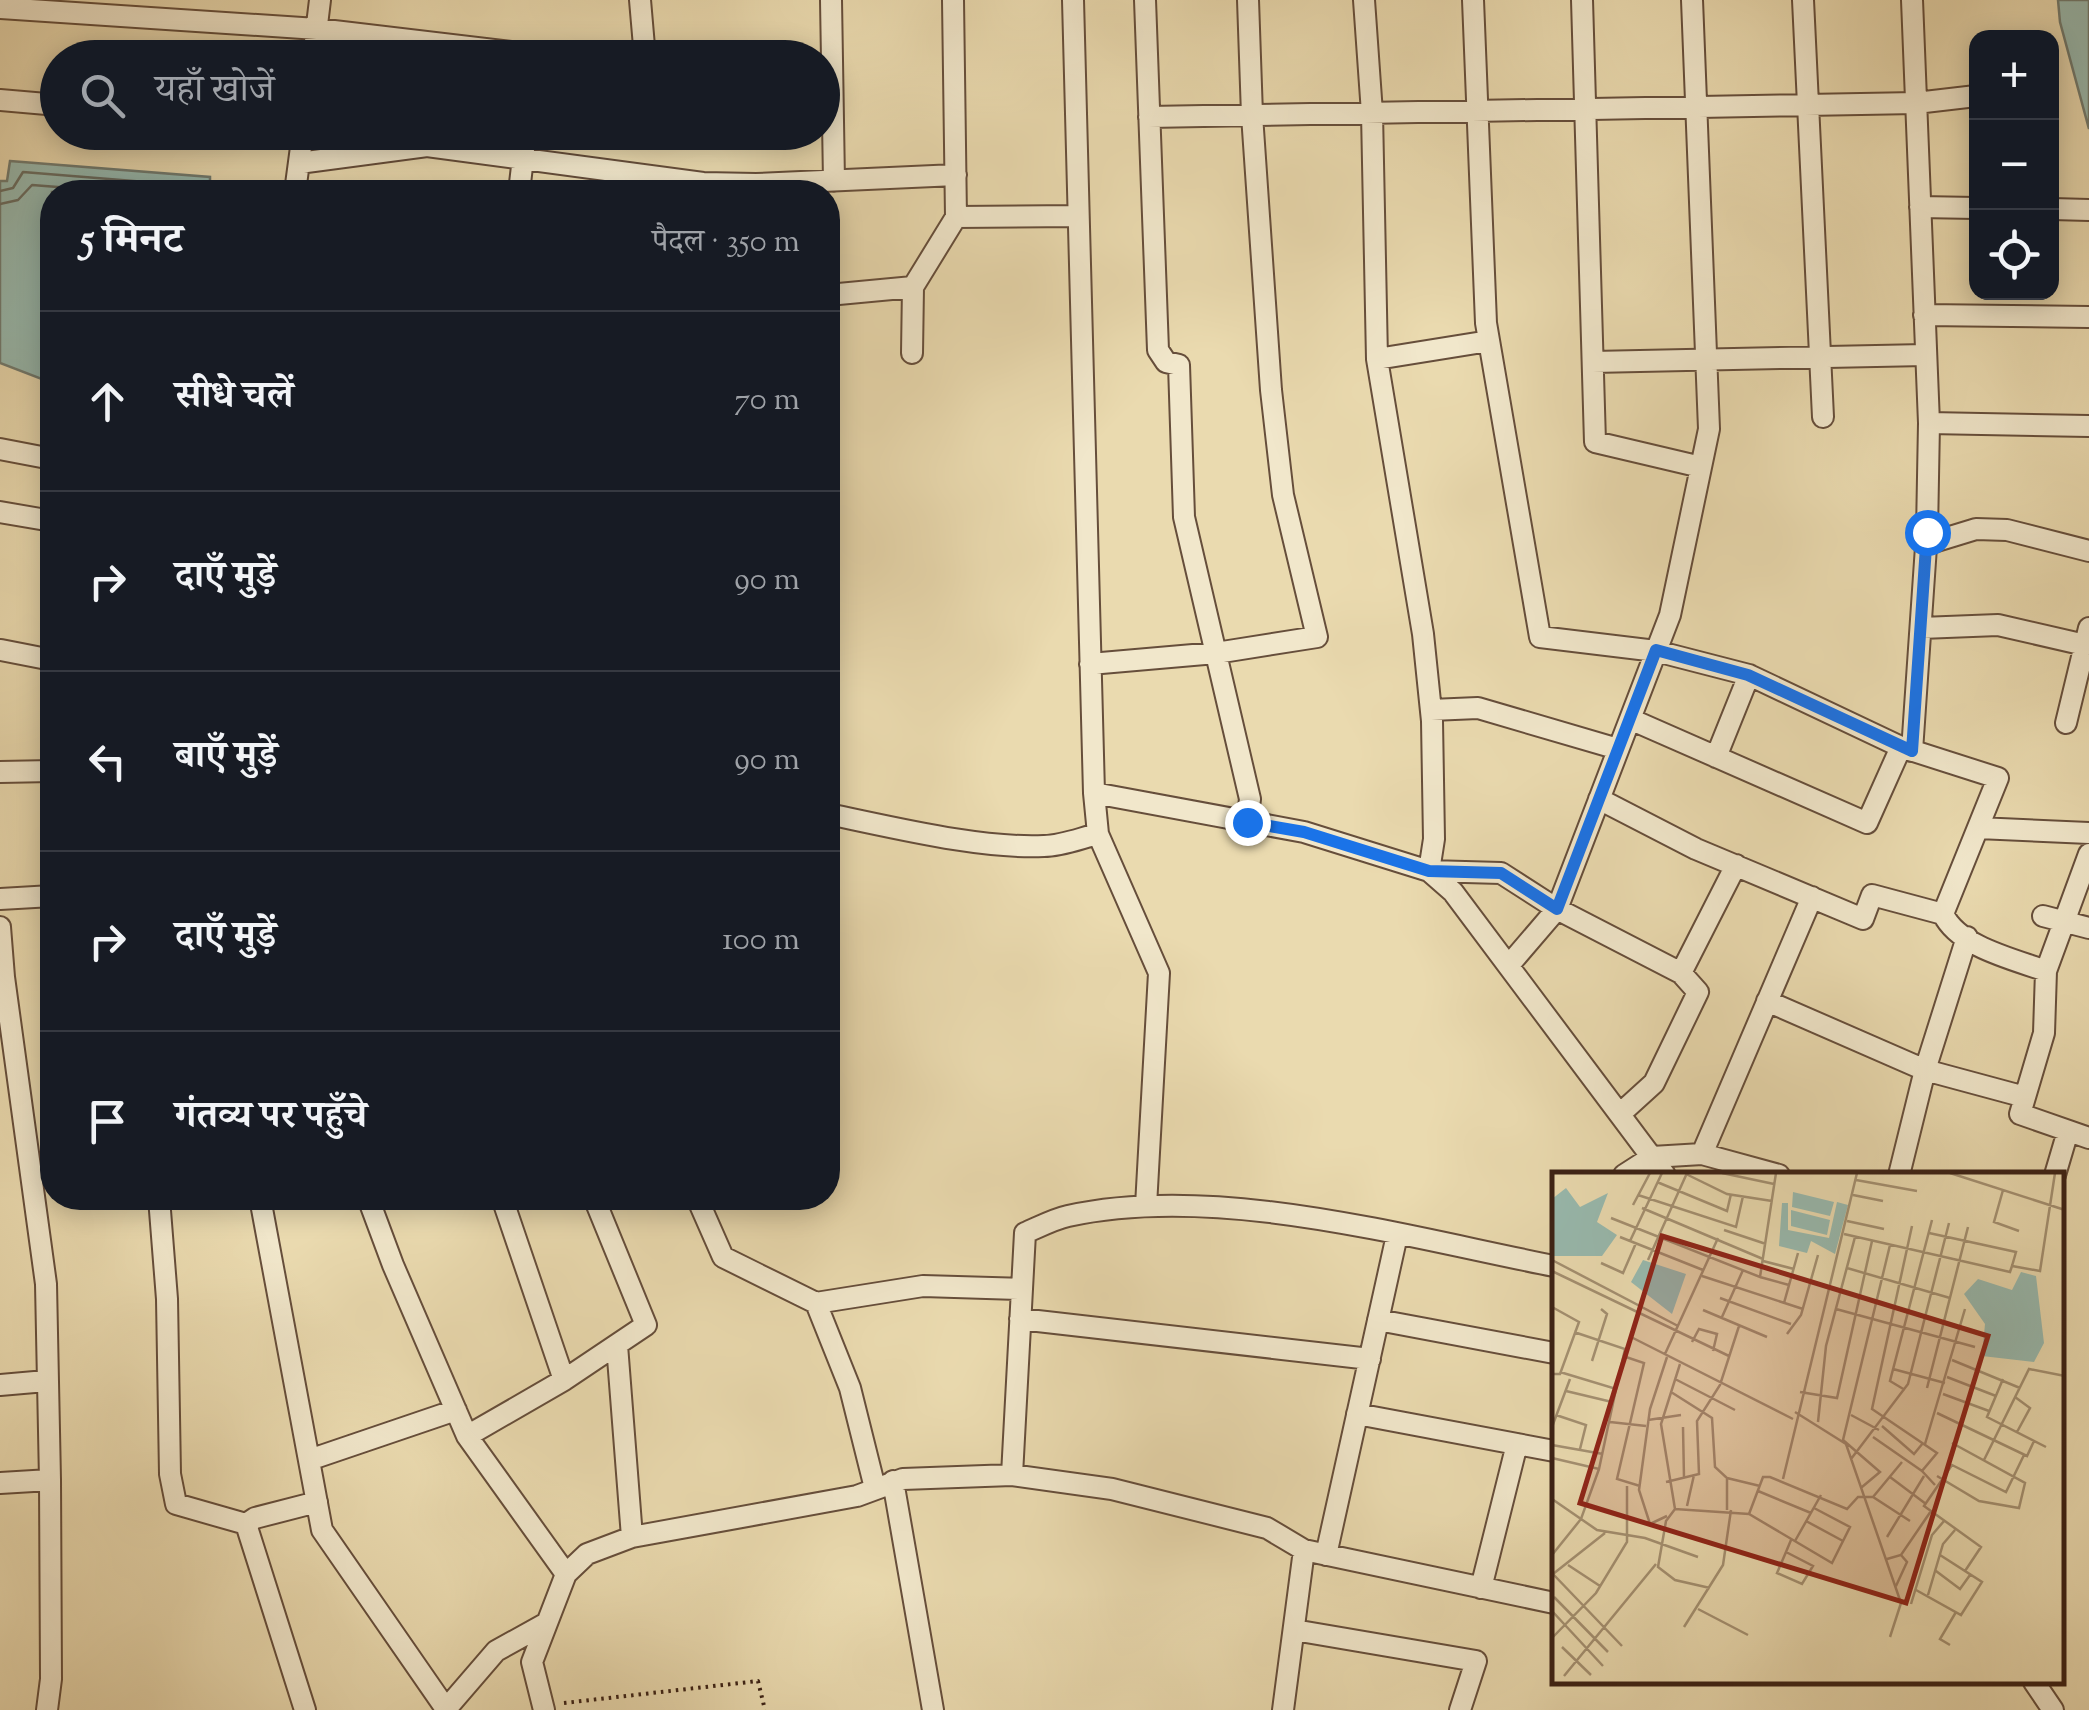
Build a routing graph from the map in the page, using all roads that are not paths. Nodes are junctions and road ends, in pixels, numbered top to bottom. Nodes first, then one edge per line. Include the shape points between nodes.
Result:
1 (320, 0) edge
2 (640, 0) edge
3 (831, 0) edge
4 (953, 0) edge
5 (1072, 0) edge
6 (1145, 0) edge
7 (1248, 0) edge
8 (1364, 0) edge
9 (1474, 0) edge
10 (1582, 0) edge
11 (1692, 0) edge
12 (1803, 0) edge
13 (1912, 0) edge
14 (0, 8) edge
15 (316, 29) junction
16 (315, 40) edge
17 (405, 40) edge
18 (644, 40) edge
19 (827, 40) edge
20 (1969, 97) edge
21 (0, 100) edge
22 (40, 103) edge
23 (1916, 103) junction
24 (1808, 105) junction
25 (1696, 107) junction
26 (1588, 110) junction
27 (1479, 112) junction
28 (1372, 113) junction
29 (1252, 115) junction
30 (1150, 117) junction
31 (301, 150) edge
32 (395, 150) edge
33 (459, 150) edge
34 (524, 150) edge
35 (832, 150) edge
36 (523, 158) junction
37 (299, 162) junction
38 (956, 175) junction
39 (297, 180) edge
40 (520, 180) edge
41 (681, 180) edge
42 (834, 180) edge
43 (840, 181) edge
44 (1920, 207) junction
45 (1969, 208) edge
46 (2059, 210) edge
47 (2089, 210) edge
48 (1078, 216) junction
49 (956, 217) junction
50 (914, 287) junction
51 (840, 293) edge
52 (1924, 315) junction
53 (2089, 317) edge
54 (1489, 340) junction
55 (912, 352) dead end
56 (1925, 355) junction
57 (1820, 357) junction
58 (1378, 360) junction
59 (1706, 360) junction
60 (1594, 362) junction
61 (1823, 417) dead end
62 (1928, 423) junction
63 (2089, 426) edge
64 (0, 449) edge
65 (40, 457) edge
66 (1701, 467) junction
67 (0, 512) edge
68 (40, 520) edge
69 (1926, 544) junction
70 (2089, 552) edge
71 (1920, 628) junction
72 (2087, 636) edge
73 (1, 650) edge
74 (1656, 650) junction
75 (1216, 654) junction
76 (40, 658) edge
77 (1090, 664) junction
78 (1748, 675) junction
79 (2081, 697) edge
80 (1430, 710) junction
81 (1630, 719) junction
82 (2066, 723) dead end
83 (1618, 749) junction
84 (1906, 749) junction
85 (1716, 757) junction
86 (40, 771) edge
87 (0, 772) edge
88 (1094, 793) junction
89 (1599, 799) junction
90 (840, 816) edge
91 (1247, 822) junction
92 (1978, 828) junction
93 (2089, 833) edge
94 (1098, 834) junction
95 (2089, 854) edge
96 (1736, 866) junction
97 (1429, 871) junction
98 (40, 897) edge
99 (1812, 897) junction
100 (0, 899) edge
101 (1557, 909) junction
102 (1943, 914) junction
103 (2043, 916) dead end
104 (2065, 922) junction
105 (0, 927) edge
106 (2089, 928) edge
107 (1967, 937) junction
108 (1508, 965) junction
109 (2046, 971) junction
110 (1680, 972) junction
111 (2, 977) edge
112 (1768, 1001) junction
113 (7, 1060) edge
114 (1925, 1070) junction
115 (2025, 1097) junction
116 (1621, 1113) junction
117 (2068, 1131) junction
118 (2089, 1138) edge
119 (1702, 1154) junction
120 (1652, 1156) junction
121 (1628, 1172) edge
122 (1663, 1172) edge
123 (1768, 1172) edge
124 (1900, 1172) edge
125 (2056, 1172) edge
126 (40, 1180) edge
127 (30, 1182) junction
128 (1146, 1206) junction
129 (160, 1210) edge
130 (262, 1210) edge
131 (372, 1210) edge
132 (506, 1210) edge
133 (599, 1210) edge
134 (702, 1210) edge
135 (1397, 1235) junction
136 (1552, 1266) edge
137 (1022, 1290) junction
138 (816, 1303) junction
139 (1020, 1319) junction
140 (1378, 1320) junction
141 (617, 1345) junction
142 (1552, 1353) edge
143 (1370, 1358) junction
144 (564, 1380) junction
145 (46, 1381) junction
146 (0, 1384) edge
147 (456, 1410) junction
148 (1358, 1414) junction
149 (467, 1436) junction
150 (1517, 1444) junction
151 (1552, 1451) edge
152 (309, 1460) junction
153 (1012, 1474) junction
154 (50, 1480) junction
155 (0, 1483) edge
156 (884, 1485) junction
157 (317, 1502) junction
158 (246, 1524) junction
159 (632, 1537) junction
160 (1304, 1550) junction
161 (1326, 1555) junction
162 (566, 1574) junction
163 (1481, 1588) junction
164 (1552, 1603) edge
165 (544, 1625) junction
166 (1294, 1630) junction
167 (2036, 1685) edge
168 (543, 1708) edge
169 (47, 1710) edge
170 (305, 1710) edge
171 (933, 1710) edge
172 (1284, 1710) edge
173 (1460, 1710) edge
174 (2053, 1710) edge

1 - 15 street
2 - 18 street
3 - 19 street
4 - 38 street
5 - 48 street
6 - 30 street
7 - 29 street
8 - 28 street
9 - 27 street
10 - 26 street
11 - 25 street
12 - 24 street
13 - 23 street
14 - 15 street
15 - 16 street
15 - 17 street
20 - 23 street
21 - 22 street
23 - 24 street
23 - 44 street
24 - 25 street
24 - 57 street
25 - 26 street
25 - 59 street
26 - 27 street
26 - 60 street
27 - 28 street
27 - 54 street
28 - 29 street
28 - 58 street
29 - 30 street
29 - 75 street via 1283,494 1317,637
30 - 75 street via 1158,350 1179,366 1184,517
31 - 37 street
32 - 37 street
33 - 36 street
34 - 36 street
35 - 42 street
36 - 40 street
36 - 41 street
37 - 39 street
38 - 43 street
38 - 49 street
44 - 45 street
44 - 52 street
46 - 47 street
48 - 49 street
48 - 77 street
49 - 50 street
50 - 51 street
50 - 55 street
52 - 53 street
52 - 56 street
54 - 58 street
54 - 74 street via 1540,637
56 - 57 street
56 - 62 street
57 - 59 street
57 - 61 street
58 - 80 street
59 - 60 street
59 - 66 street via 1709,429
60 - 66 street via 1596,442
62 - 63 street
62 - 69 street
64 - 65 street
66 - 74 street via 1670,615
67 - 68 street
69 - 70 street via 1976,529 2007,530
69 - 71 street
71 - 72 street via 1998,625
71 - 84 street
72 - 79 street
73 - 76 street
74 - 78 street
74 - 81 street
75 - 77 street
75 - 91 street via 1250,799
77 - 88 street
78 - 84 street
78 - 85 street
79 - 82 street
80 - 83 street via 1478,708
80 - 97 street
81 - 83 street
81 - 85 street
83 - 89 street
84 - 85 street via 1867,823
84 - 92 street via 1998,778
86 - 87 street
88 - 91 street
88 - 94 street
89 - 96 street
89 - 101 street
90 - 94 street via 1015,846
91 - 97 street via 1304,832
92 - 93 street
92 - 102 street
94 - 128 street via 1159,973
95 - 104 street
96 - 99 street
96 - 110 street
97 - 101 street via 1501,873
97 - 108 street
98 - 100 street
99 - 102 street via 1862,919 1872,894
99 - 112 street
101 - 108 street
101 - 110 street
102 - 107 street
103 - 104 street
104 - 106 street
104 - 109 street
105 - 111 street
107 - 109 street
107 - 114 street
108 - 116 street
109 - 115 street via 2044,1033
110 - 116 street via 1698,992 1654,1083
111 - 113 street
112 - 114 street
112 - 119 street
113 - 127 street
114 - 115 street
114 - 124 street
115 - 117 street via 2020,1114
116 - 120 street
117 - 118 street
117 - 125 street
119 - 120 street
119 - 123 street
120 - 121 street
120 - 122 street
126 - 127 street
127 - 145 street via 46,1284
128 - 135 street via 1271,1211
128 - 137 street via 1065,1216 1026,1233
129 - 158 street via 176,1504
130 - 152 street
131 - 147 street
132 - 144 street
133 - 141 street via 646,1325
134 - 138 street via 723,1257
135 - 136 street
135 - 140 street
137 - 138 street via 922,1286
137 - 139 street
138 - 156 street
139 - 143 street
139 - 153 street
140 - 142 street
140 - 143 street
141 - 144 street
141 - 159 street
143 - 148 street
144 - 149 street
145 - 146 street
145 - 154 street
147 - 149 street
147 - 152 street
148 - 150 street
148 - 161 street
149 - 162 street
150 - 151 street
150 - 163 street
152 - 157 street
153 - 156 street
153 - 160 street via 1112,1489 1248,1523
154 - 155 street
154 - 169 street
156 - 159 street via 857,1496
156 - 171 street
157 - 158 street
157 - 165 street via 322,1530 446,1709 496,1651
158 - 170 street
159 - 162 street via 587,1554
160 - 161 street
160 - 166 street
161 - 163 street
162 - 165 street
163 - 164 street
165 - 168 street via 532,1662
166 - 172 street
166 - 173 street via 1476,1661
167 - 174 street

